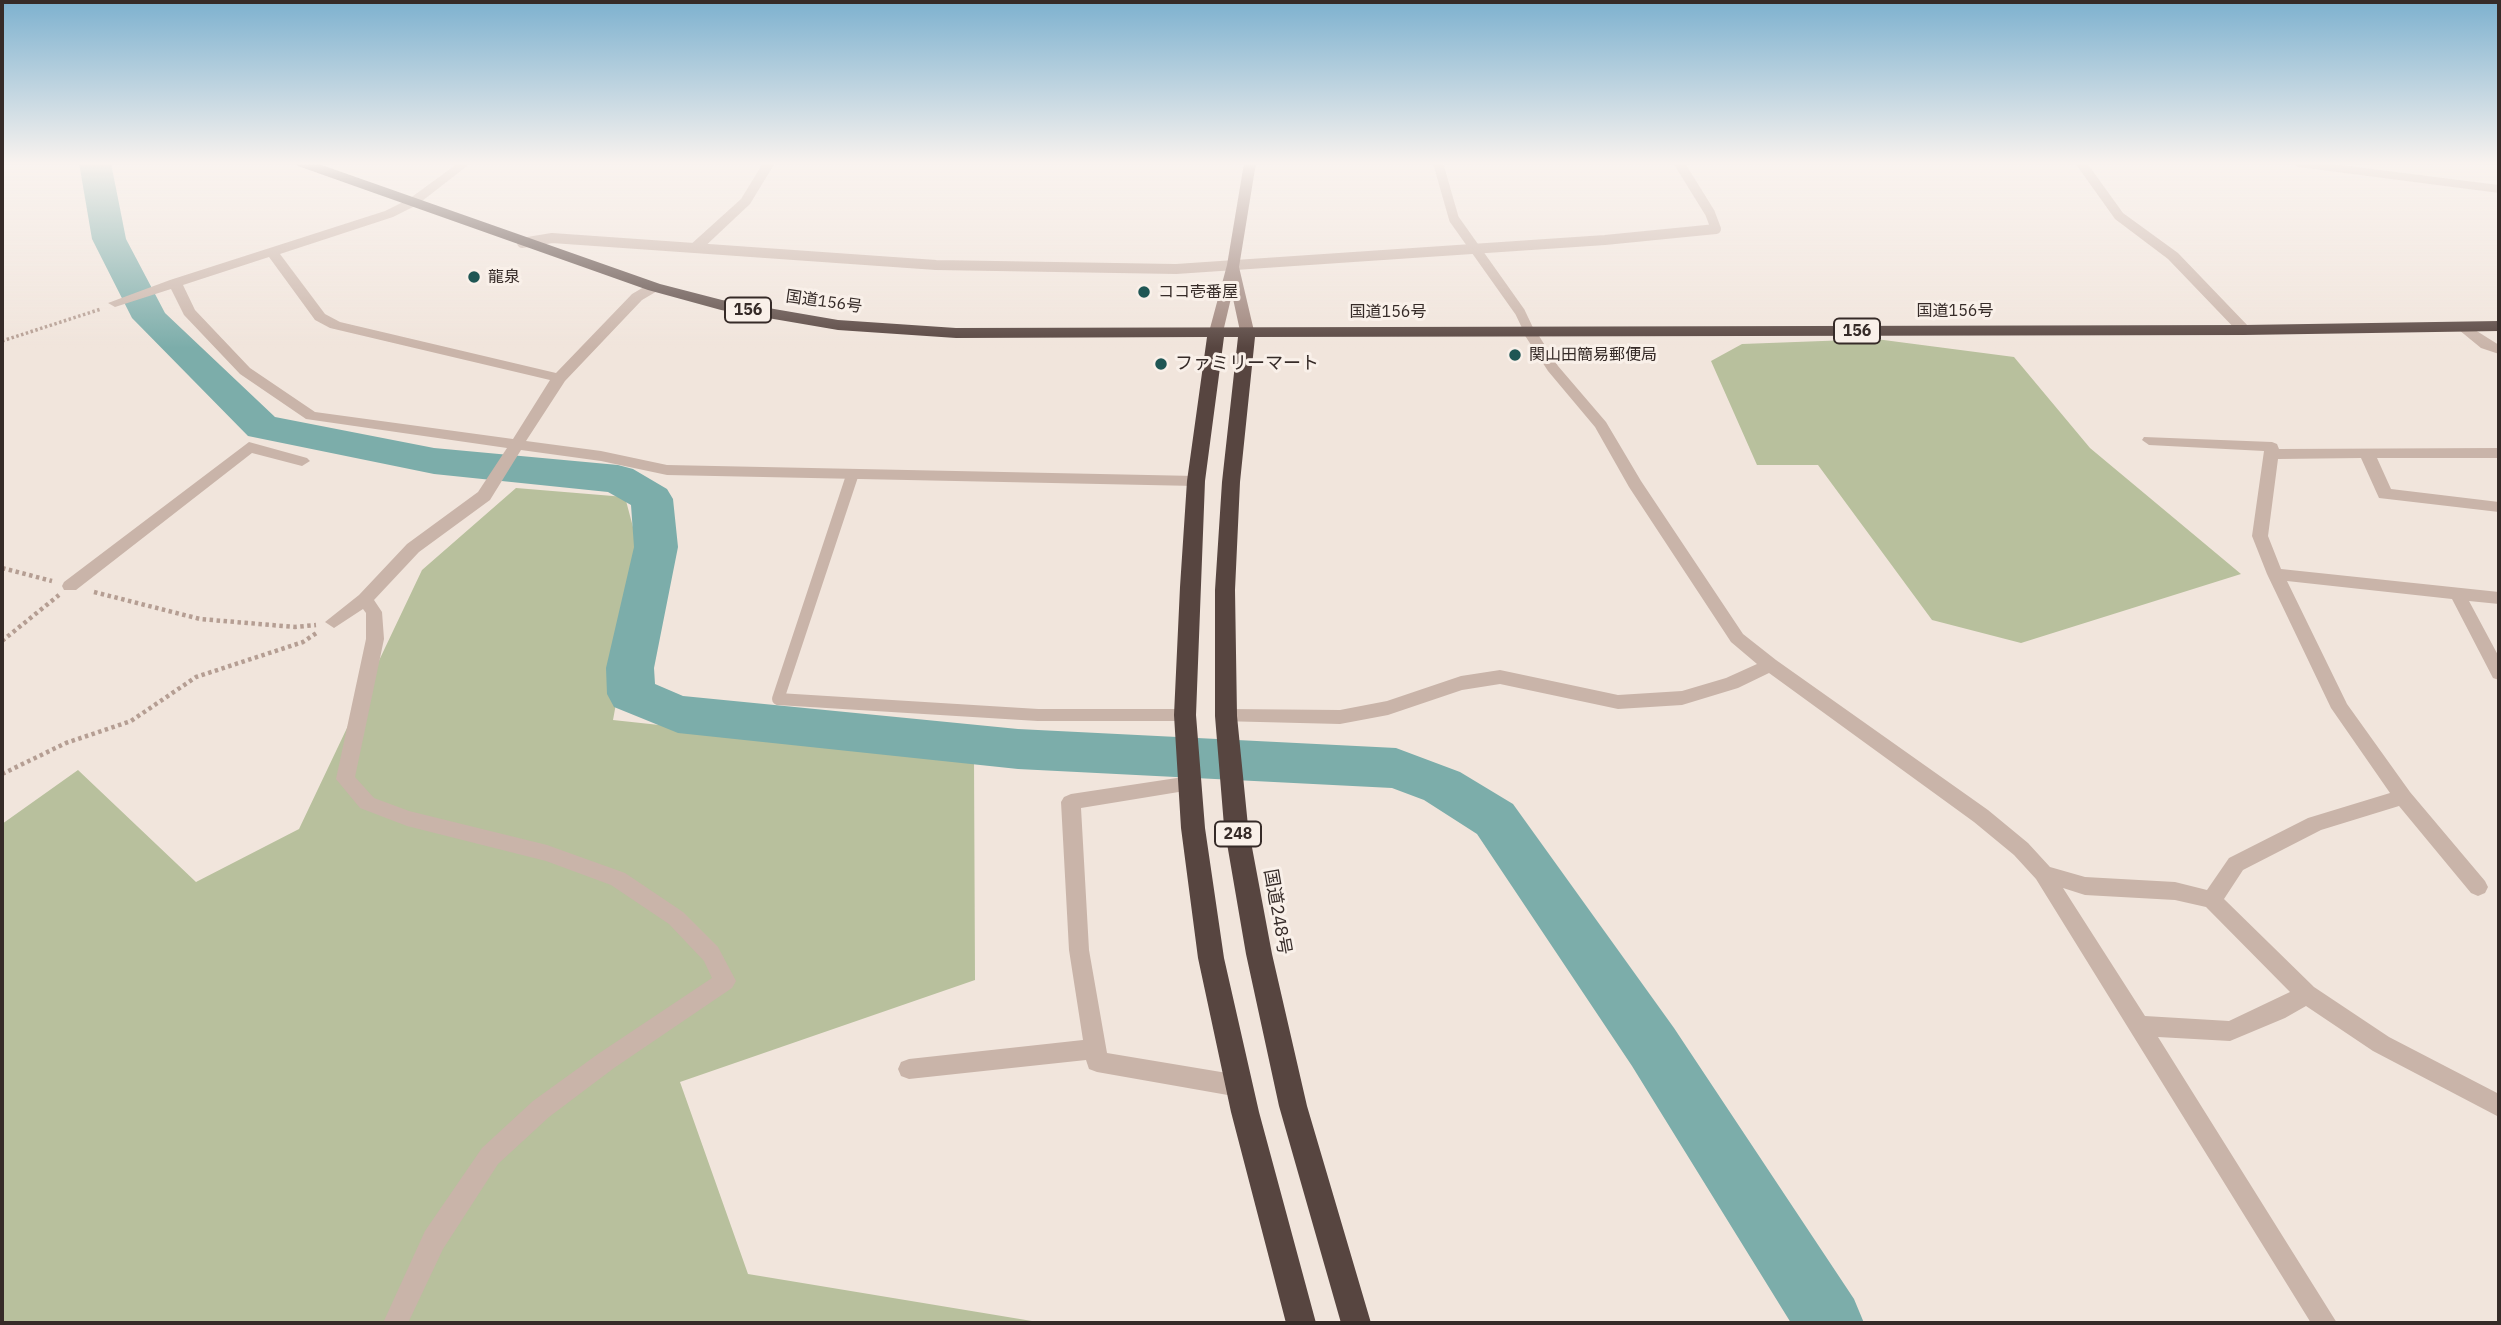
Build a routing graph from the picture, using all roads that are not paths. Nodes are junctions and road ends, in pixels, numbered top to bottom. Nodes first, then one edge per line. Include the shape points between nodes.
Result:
1 (357, 225) edge
2 (474, 225) edge
3 (720, 225) edge
4 (1240, 225) edge
5 (1458, 225) edge
6 (1714, 225) edge
7 (2131, 225) edge
8 (522, 243) junction
9 (1472, 247) junction
10 (694, 248) junction
11 (273, 253) junction
12 (1233, 265) junction
13 (170, 284) junction
14 (653, 287) junction
15 (115, 303) road end
16 (2464, 327) junction
17 (2499, 327) edge
18 (2244, 330) junction
19 (1247, 331) junction
20 (1530, 331) junction
21 (1216, 332) junction
22 (2499, 350) edge
23 (559, 378) junction
24 (2149, 440) dead end
25 (515, 447) junction
26 (2499, 453) edge
27 (2271, 454) junction
28 (2367, 454) junction
29 (302, 461) dead end
30 (852, 476) junction
31 (1196, 481) junction
32 (2499, 507) edge
33 (2275, 574) junction
34 (70, 586) road end
35 (2457, 593) junction
36 (2499, 598) edge
37 (365, 599) junction
38 (334, 622) road end
39 (1770, 665) junction
40 (2499, 673) edge
41 (1185, 715) junction
42 (1226, 716) junction
43 (1190, 784) junction
44 (2403, 797) junction
45 (2043, 873) junction
46 (2478, 887) dead end
47 (2212, 900) junction
48 (2306, 994) junction
49 (2139, 1026) junction
50 (1095, 1049) junction
51 (909, 1069) dead end
52 (1239, 1086) junction
53 (2499, 1106) edge
54 (395, 1323) edge
55 (1301, 1323) edge
56 (1356, 1323) edge
57 (2325, 1323) edge

1 - 11 street
2 - 8 highway, 国道156号 / 156
3 - 10 street
4 - 12 street
5 - 9 lane
6 - 9 lane via 1716,229 1605,240
7 - 18 street via 2173,256
8 - 10 lane via 552,237
8 - 14 highway, 国道156号 / 156
9 - 12 lane
9 - 20 lane
10 - 12 lane via 936,265 1176,269
11 - 13 street
11 - 23 street via 320,317 335,325
12 - 19 street
12 - 21 street
13 - 15 street
13 - 25 street via 189,312 245,371 312,416
14 - 21 highway, 国道156号 / 156 via 721,305 838,325 956,333
14 - 23 street via 637,297
16 - 17 highway, 国道156号 / 156
16 - 18 highway, 国道156号 / 156
16 - 22 street
18 - 20 highway, 国道156号 / 156
19 - 20 highway, 国道156号 / 156
19 - 21 highway, 国道156号 / 156
19 - 42 highway, 国道248号 / 248 via 1225,590
20 - 39 street via 1553,368 1601,425 1737,638
21 - 31 highway, 248
23 - 25 street
24 - 27 street via 2272,447
25 - 30 street via 601,456 667,470
25 - 37 street via 484,496 413,548
26 - 28 street
27 - 28 street
27 - 33 street via 2260,536
28 - 32 street via 2385,494
29 - 34 street via 249,447
30 - 31 street
30 - 41 lane via 778,699 1038,715
31 - 41 highway, 248
33 - 35 street
33 - 44 street via 2340,708
35 - 36 street
35 - 40 street
37 - 38 street
37 - 54 street via 374,612 375,639 345,779 367,803 407,818 547,853 618,879 676,918 711,954 725,981 606,1061 490,1156 433,1240
39 - 42 street via 1732,683 1682,698 1618,702 1500,677 1461,683 1388,708 1340,718
39 - 45 street via 1981,817
41 - 43 highway, 248
42 - 56 highway, 国道248号 / 248 via 1236,826 1259,954 1293,1106
43 - 50 street via 1071,802 1079,950
43 - 52 highway, 248 via 1211,958
44 - 46 street
44 - 47 street via 2315,824 2236,864
45 - 47 street via 2085,886 2175,891
45 - 49 street
47 - 48 street
48 - 49 street via 2230,1031
48 - 53 street via 2381,1044
49 - 57 street
50 - 51 street
50 - 52 street via 1097,1062
52 - 55 highway, 248

